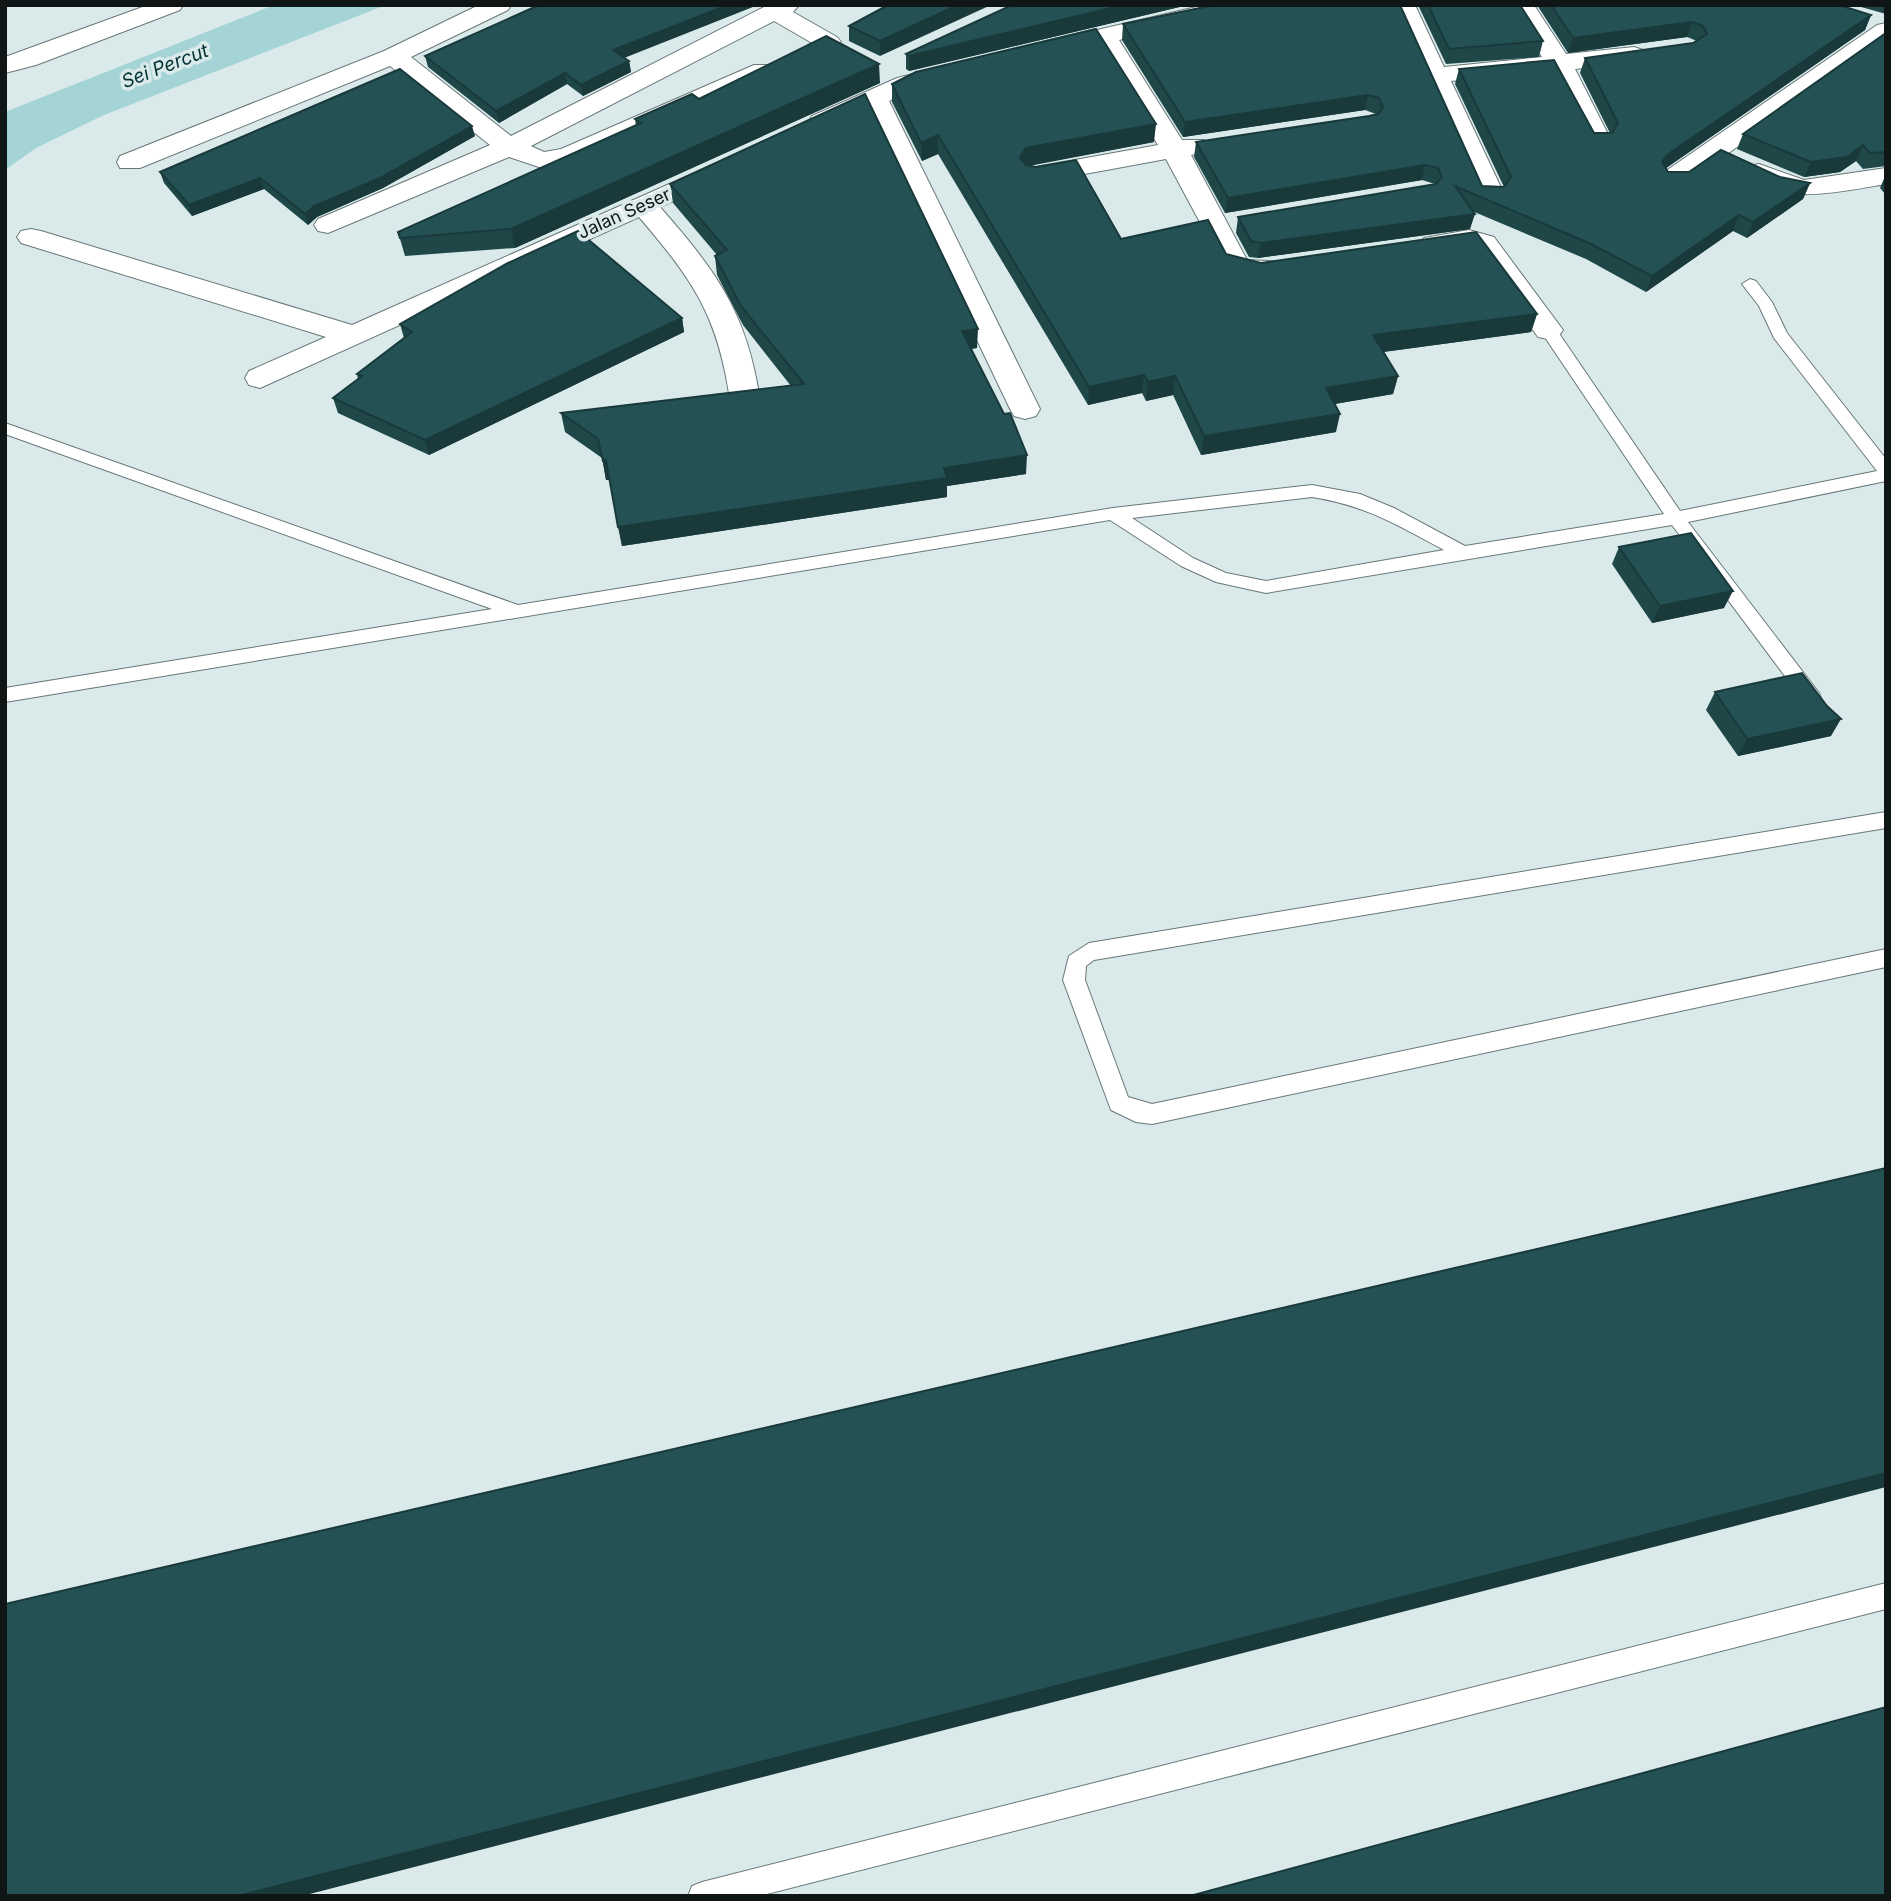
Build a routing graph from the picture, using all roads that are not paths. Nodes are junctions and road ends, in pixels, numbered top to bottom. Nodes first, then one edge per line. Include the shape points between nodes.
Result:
1 (171, 5) edge
2 (499, 5) edge
3 (1239, 5) edge
4 (1402, 5) edge
5 (1522, 5) edge
6 (781, 8) edge
7 (1144, 14) edge
8 (1859, 17) edge
9 (1886, 27) edge
10 (1103, 34) junction
11 (1662, 52) edge
12 (1024, 54) edge
13 (393, 56) junction
14 (5, 65) edge
15 (1560, 65) junction
16 (972, 67) edge
17 (1437, 75) junction
18 (874, 97) junction
19 (802, 131) edge
20 (1598, 140) edge
21 (1215, 143) edge
22 (509, 147) junction
23 (1174, 149) junction
24 (1713, 151) junction
25 (741, 159) edge
26 (130, 162) dead end
27 (1035, 175) edge
28 (1886, 176) edge
29 (1673, 179) edge
30 (1490, 194) edge
31 (645, 205) junction
32 (328, 225) dead end
33 (31, 237) dead end
34 (1407, 248) edge
35 (1299, 264) edge
36 (1750, 284) dead end
37 (1548, 330) joint
38 (355, 336) junction
39 (260, 378) dead end
40 (745, 400) edge
41 (1024, 409) dead end
42 (5, 428) edge
43 (1886, 473) edge
44 (1113, 514) junction
45 (1675, 518) junction
46 (1463, 553) junction
47 (513, 610) junction
48 (5, 695) edge
49 (1826, 717) edge
50 (1886, 820) edge
51 (1886, 958) edge
52 (1886, 1596) edge
53 (702, 1896) edge

1 - 14 street
2 - 13 street
3 - 7 street
4 - 17 street
5 - 15 street
6 - 22 street
6 - 22 street via 838,47 797,55 555,159 542,160
7 - 10 street
8 - 9 street
9 - 24 street
10 - 12 street
10 - 23 street
11 - 15 street
13 - 22 street
13 - 26 street
15 - 17 street
15 - 20 street
16 - 18 street via 906,70
17 - 30 street
18 - 19 street
18 - 41 street
21 - 23 street
22 - 32 street
23 - 27 street
23 - 35 street via 1226,224 1236,265 1245,270
24 - 28 street via 1804,188
24 - 29 street
25 - 31 street, Jalan Seser
31 - 38 street, Jalan Seser
31 - 40 street via 694,264 718,303 735,342
33 - 38 street
34 - 37 street via 1478,239
36 - 43 lane via 1780,334
37 - 45 lane
38 - 39 street, Jalan Seser
42 - 47 lane
43 - 45 lane
44 - 46 lane via 1312,491 1354,498
44 - 46 lane via 1187,562 1222,578 1266,587
44 - 47 lane
45 - 46 lane
45 - 49 lane
47 - 48 lane
50 - 51 lane via 1089,953 1076,962 1074,981 1119,1103 1152,1114
52 - 53 lane

